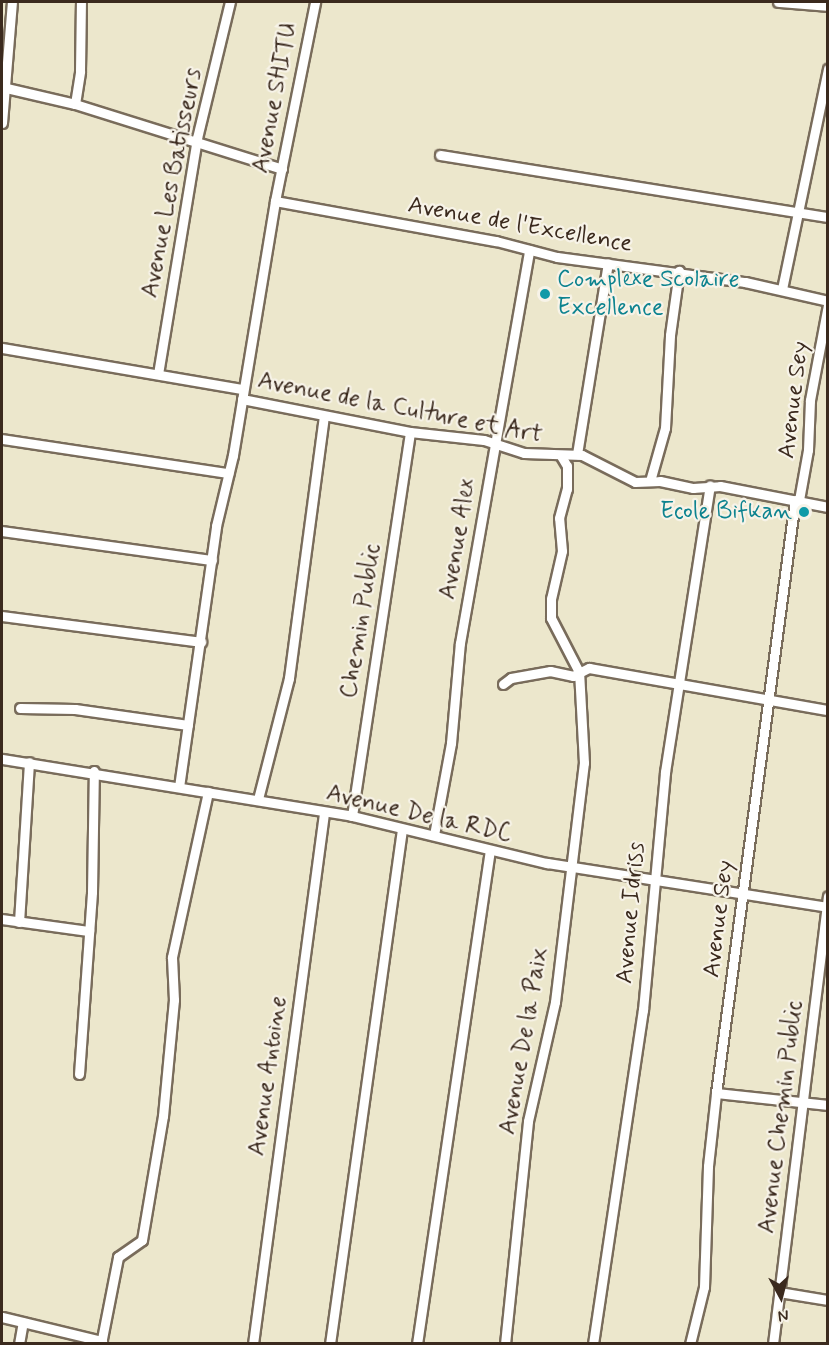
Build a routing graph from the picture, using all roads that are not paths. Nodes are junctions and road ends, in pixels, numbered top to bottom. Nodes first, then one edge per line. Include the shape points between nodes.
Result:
1 (12, 2) edge
2 (81, 2) edge
3 (230, 2) edge
4 (315, 2) edge
5 (778, 2) edge
6 (828, 6) edge
7 (828, 69) edge
8 (4, 88) edge
9 (75, 104) junction
10 (2, 123) edge
11 (196, 142) junction
12 (440, 155) dead end
13 (282, 169) junction
14 (275, 201) junction
15 (796, 210) junction
16 (828, 216) edge
17 (529, 250) junction
18 (608, 263) junction
19 (680, 271) junction
20 (782, 289) junction
21 (828, 303) edge
22 (2, 348) edge
23 (158, 374) junction
24 (242, 394) junction
25 (324, 417) junction
26 (410, 432) junction
27 (2, 439) edge
28 (495, 444) junction
29 (577, 454) junction
30 (561, 456) junction
31 (228, 473) junction
32 (650, 481) junction
33 (710, 486) junction
34 (797, 500) junction
35 (828, 507) edge
36 (2, 531) edge
37 (212, 560) junction
38 (2, 616) edge
39 (201, 642) junction
40 (579, 672) junction
41 (503, 684) dead end
42 (681, 684) junction
43 (766, 701) junction
44 (20, 708) dead end
45 (828, 710) edge
46 (188, 725) junction
47 (2, 759) edge
48 (29, 762) junction
49 (94, 771) junction
50 (179, 787) junction
51 (208, 792) junction
52 (258, 799) junction
53 (324, 813) junction
54 (352, 816) junction
55 (402, 829) junction
56 (434, 835) junction
57 (490, 850) junction
58 (570, 866) junction
59 (655, 878) junction
60 (742, 893) junction
61 (828, 896) edge
62 (827, 907) edge
63 (2, 919) edge
64 (19, 922) junction
65 (89, 932) junction
66 (79, 1074) dead end
67 (716, 1093) junction
68 (803, 1104) junction
69 (828, 1105) edge
70 (779, 1292) junction
71 (828, 1300) edge
72 (2, 1317) edge
73 (23, 1322) junction
74 (101, 1342) edge
75 (19, 1344) edge
76 (253, 1344) edge
77 (330, 1344) edge
78 (417, 1344) edge
79 (505, 1344) edge
80 (593, 1344) edge
81 (690, 1344) edge
82 (773, 1344) edge

1 - 8 street
2 - 9 street via 80,71
3 - 11 street, Avenue Les Batisseurs
4 - 13 street, Avenue SHITU
5 - 6 street
7 - 15 street
8 - 9 street
8 - 10 street
9 - 11 street
11 - 13 street
11 - 23 street, Avenue Les Batisseurs
12 - 15 street
13 - 14 street, Avenue SHITU
14 - 17 street, Avenue de l'Excellence
14 - 24 street, Avenue SHITU
15 - 16 street
15 - 20 street
17 - 18 street, Avenue de l'Excellence
17 - 28 street, Avenue Alex
18 - 19 street, Avenue de l'Excellence
18 - 29 street
19 - 20 street, Avenue de l'Excellence
19 - 32 street via 670,335 665,428
20 - 21 street, Avenue de l'Excellence
21 - 34 street, Avenue Sey via 810,400 808,450
22 - 23 street, Avenue de la Culture et Art
23 - 24 street, Avenue de la Culture et Art
24 - 25 street, Avenue de la Culture et Art
24 - 31 street, Avenue SHITU
25 - 26 street, Avenue de la Culture et Art
25 - 52 street via 290,678
26 - 28 street, Avenue de la Culture et Art
26 - 54 street, Chemin Public
27 - 31 street
28 - 30 street, Avenue de la Culture et Art via 524,453
28 - 56 street, Avenue Alex via 460,643 451,743
29 - 30 street, Avenue de la Culture et Art
29 - 32 street, Avenue de la Culture et Art via 601,461 630,481
30 - 40 street via 567,466 567,489 559,518 562,551 551,599 551,618
31 - 37 street, Avenue SHITU
32 - 33 street, Avenue de la Culture et Art via 693,488
33 - 34 street, Avenue de la Culture et Art
33 - 42 street, Avenue Idriss via 694,571
34 - 35 street, Avenue de la Culture et Art
34 - 43 street, Avenue Sey
36 - 37 street
37 - 39 street, Avenue SHITU
38 - 39 street
39 - 46 street, Avenue SHITU
40 - 41 street via 573,676 550,671 512,678
40 - 42 street via 589,668
40 - 58 street, Avenue De la Paix via 584,763
42 - 43 street
42 - 59 street, Avenue Idriss via 665,772
43 - 45 street
43 - 60 street, Avenue Sey
44 - 46 street via 75,709
46 - 50 street, Avenue SHITU
47 - 48 street, Avenue De la RDC
48 - 49 street, Avenue De la RDC
48 - 64 street
49 - 50 street, Avenue De la RDC
49 - 65 street
50 - 51 street, Avenue De la RDC
51 - 52 street, Avenue De la RDC
51 - 74 street via 173,949 174,1000 163,1116 153,1157 142,1240 118,1257
52 - 53 street, Avenue De la RDC
53 - 54 street, Avenue De la RDC
53 - 76 street, Avenue Antoine
54 - 55 street, Avenue De la RDC
55 - 56 street, Avenue De la RDC
55 - 77 street
56 - 57 street, Avenue De la RDC
57 - 58 street, Avenue De la RDC
57 - 78 street
58 - 59 street, Avenue De la RDC
58 - 79 street, Avenue De la Paix via 555,1002 528,1121
59 - 60 street, Avenue De la RDC
59 - 80 street, Avenue Idriss via 643,1010
60 - 62 street, Avenue De la RDC
60 - 67 street, Avenue Sey
61 - 62 street, Avenue Chemin Public
62 - 68 street, Avenue Chemin Public
63 - 64 street
64 - 65 street
65 - 66 street
67 - 68 street
67 - 81 street, Avenue Sey via 708,1166 704,1287
68 - 69 street
68 - 70 street, Avenue Chemin Public
70 - 71 street
70 - 82 street, Avenue Chemin Public
72 - 73 street
73 - 74 street
73 - 75 street

